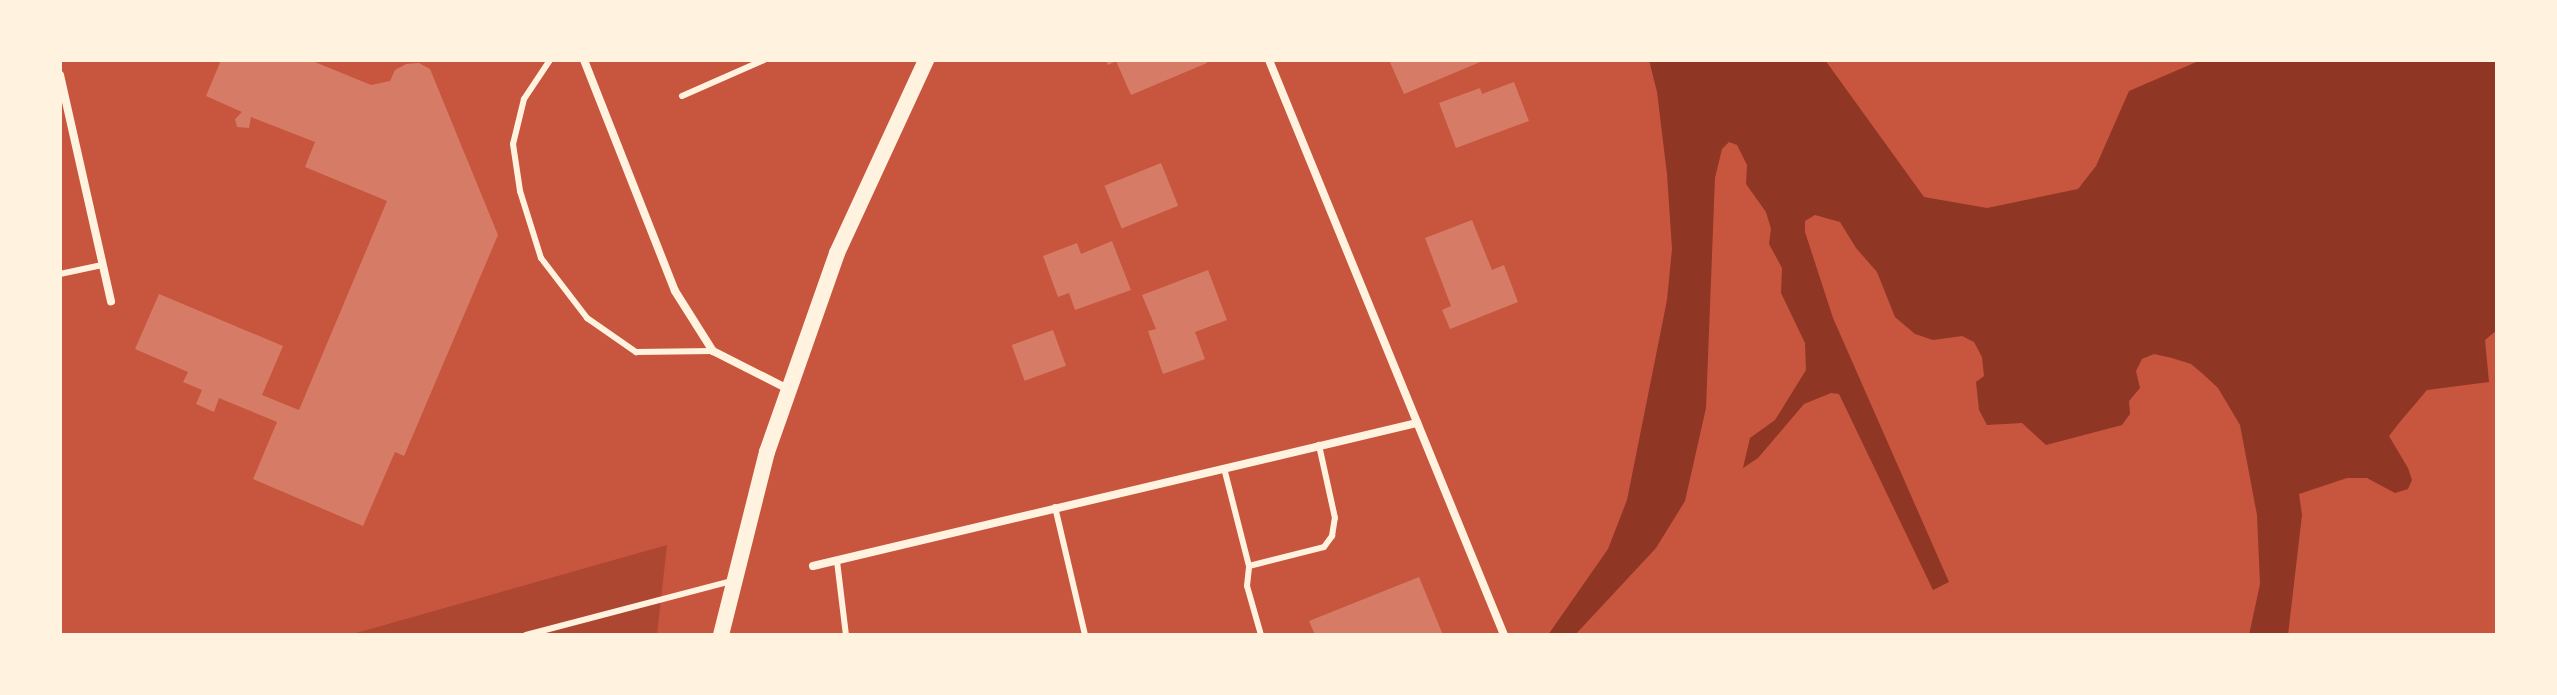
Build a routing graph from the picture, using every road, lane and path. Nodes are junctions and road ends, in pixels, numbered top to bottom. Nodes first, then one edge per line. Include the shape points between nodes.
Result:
1 (550, 60) edge
2 (584, 60) edge
3 (764, 60) edge
4 (1269, 60) edge
5 (923, 61) edge
6 (60, 75) edge
7 (682, 96) dead end
8 (102, 265) junction
9 (60, 274) edge
10 (111, 301) dead end
11 (713, 351) junction
12 (789, 390) junction
13 (1417, 423) junction
14 (1319, 445) junction
15 (1224, 468) junction
16 (1055, 507) junction
17 (837, 561) junction
18 (813, 566) dead end
19 (1249, 566) junction
20 (735, 580) junction
21 (1500, 634) edge
22 (526, 635) edge
23 (721, 635) edge
24 (846, 635) edge
25 (1085, 635) edge
26 (1261, 635) edge

1 - 11 lane via 524,99 513,144 520,191 541,258 587,318 636,352
2 - 11 street via 675,291
3 - 7 lane
4 - 13 street
5 - 12 main road via 837,253
6 - 8 street
8 - 9 lane
8 - 10 street
11 - 12 street
12 - 20 main road via 767,452
13 - 14 street
13 - 21 street
14 - 15 street
14 - 19 lane via 1335,518 1332,536 1324,547
15 - 16 street
15 - 19 lane
16 - 17 street
16 - 25 lane
17 - 18 street
17 - 24 lane
19 - 26 lane via 1247,586
20 - 22 lane
20 - 23 main road

